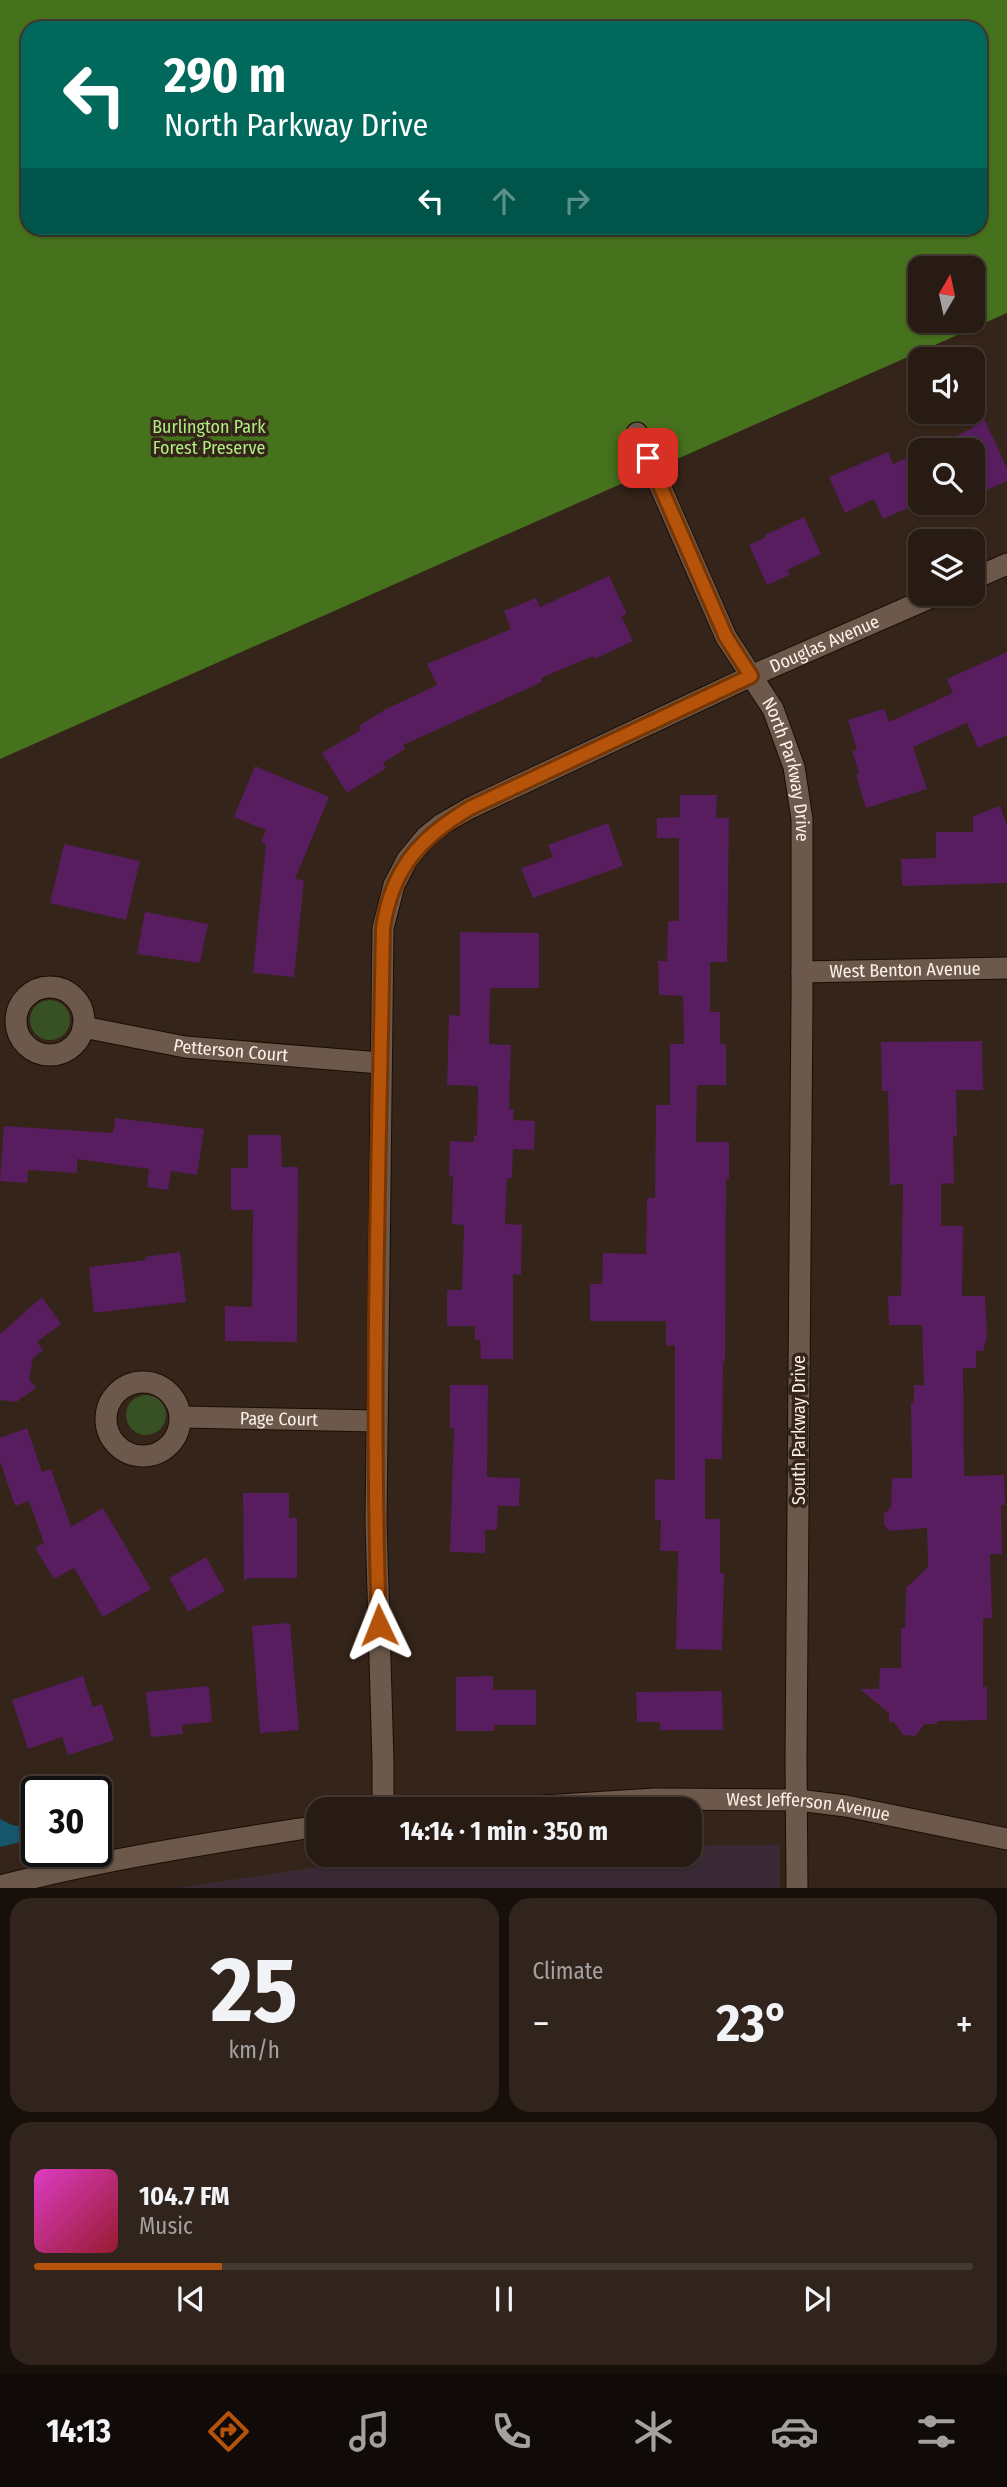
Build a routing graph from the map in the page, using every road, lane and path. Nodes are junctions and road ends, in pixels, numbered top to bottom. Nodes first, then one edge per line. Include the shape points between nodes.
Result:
1 (637, 433) dead end
2 (1007, 564) edge
3 (985, 574) edge
4 (910, 606) edge
5 (751, 676) junction
6 (1007, 968) edge
7 (802, 972) junction
8 (83, 1027) dead end
9 (380, 1063) junction
10 (181, 1417) dead end
11 (376, 1421) junction
12 (383, 1797) edge
13 (702, 1799) edge
14 (798, 1800) junction
15 (306, 1828) edge
16 (1007, 1839) edge
17 (0, 1886) edge
18 (797, 1888) edge

1 - 5 street, North Parkway Drive via 726,637
2 - 3 street
4 - 5 street, Douglas Avenue
5 - 7 street, North Parkway Drive via 773,709 794,767 802,820
5 - 9 street, Douglas Avenue via 470,808 426,837 407,860 386,911
6 - 7 street, West Benton Avenue
7 - 14 street, South Parkway Drive
8 - 9 street, Petterson Court via 185,1047
9 - 11 street, Douglas Avenue
10 - 11 street, Page Court
11 - 12 street, Douglas Avenue
13 - 14 street, West Jefferson Avenue
14 - 16 street, West Jefferson Avenue
14 - 18 street, South Parkway Drive
15 - 17 street via 70,1868

